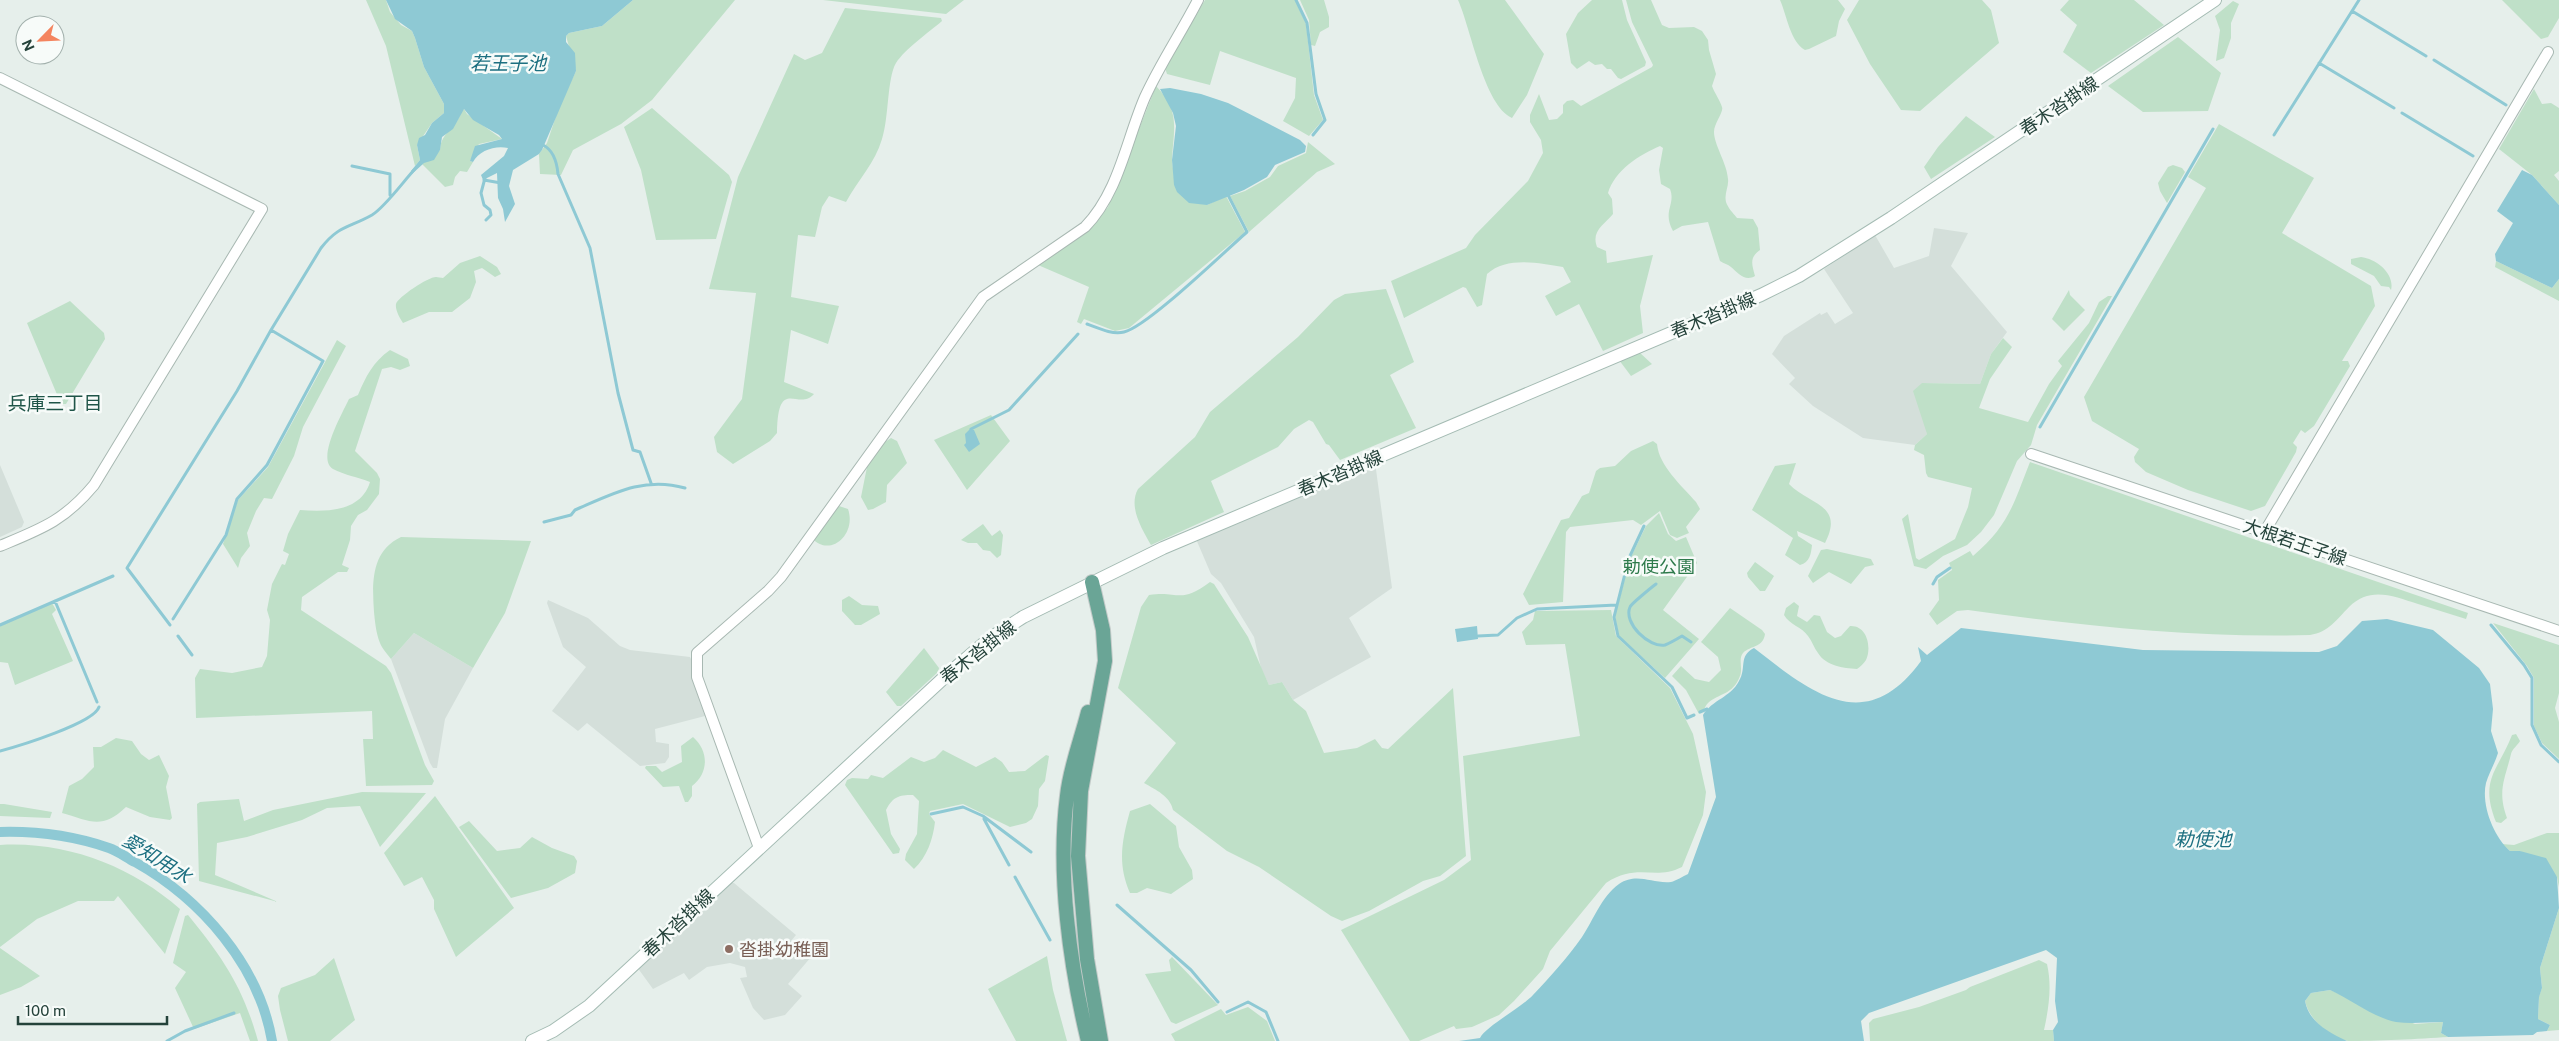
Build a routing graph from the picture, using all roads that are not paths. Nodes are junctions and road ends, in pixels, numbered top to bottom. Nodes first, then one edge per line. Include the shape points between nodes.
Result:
1 (1198, 0) edge
2 (2215, 0) edge
3 (2548, 52) dead end
4 (0, 78) edge
5 (2031, 454) dead end
6 (2265, 531) junction
7 (0, 546) edge
8 (1088, 584) junction
9 (2559, 631) edge
10 (759, 848) junction
11 (532, 1041) edge
12 (1088, 1041) edge
13 (1101, 1041) edge

1 - 10 street via 1145,97 1112,187 1098,214 1085,227 982,297 781,577 697,653 697,678
2 - 8 main road, 春木沓掛線 via 1799,276 1761,295 1163,548
3 - 6 street
4 - 7 street via 262,209 94,486 76,506 51,524
5 - 6 street, 大根若王子線
6 - 9 street, 大根若王子線
8 - 10 main road, 春木沓掛線 via 1023,617 989,639
8 - 12 main road via 1098,670 1070,779 1065,845 1069,933
8 - 13 main road via 1104,630 1105,661 1081,791 1078,856 1087,959
10 - 11 main road, 春木沓掛線 via 589,1006

